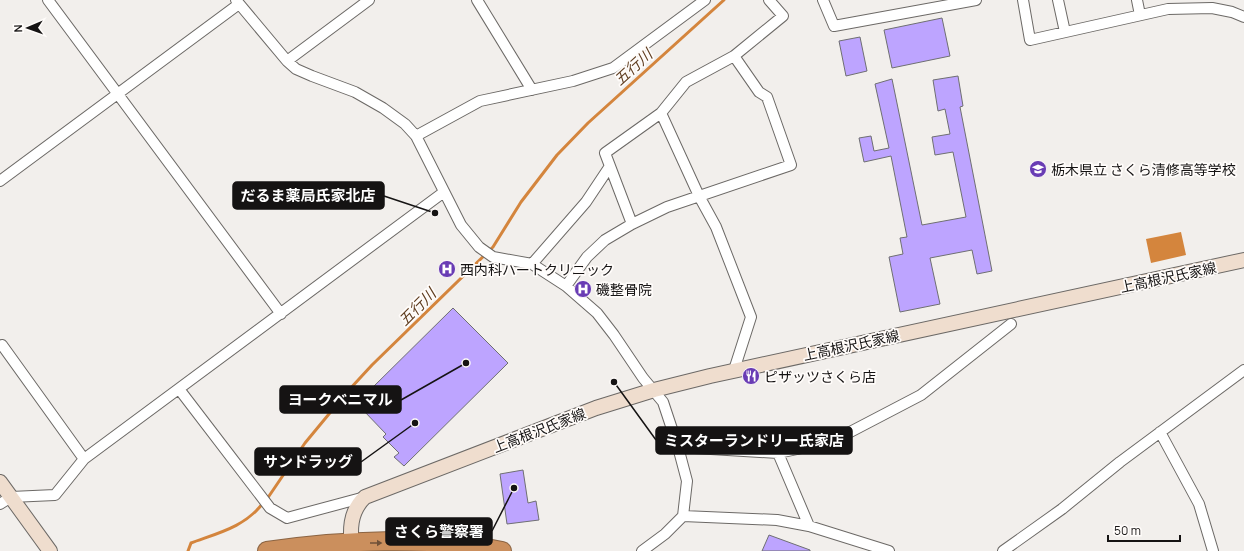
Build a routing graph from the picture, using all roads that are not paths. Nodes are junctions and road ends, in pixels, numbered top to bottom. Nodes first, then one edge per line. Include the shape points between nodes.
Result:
1 (48, 0) edge
2 (369, 0) edge
3 (478, 0) edge
4 (769, 0) edge
5 (823, 0) edge
6 (976, 0) edge
7 (1023, 0) edge
8 (1058, 0) edge
9 (1136, 0) edge
10 (701, 1) edge
11 (238, 2) edge
12 (1140, 15) junction
13 (1244, 17) edge
14 (1065, 32) junction
15 (734, 56) junction
16 (287, 61) junction
17 (532, 90) junction
18 (118, 94) junction
19 (661, 113) junction
20 (416, 136) junction
21 (610, 166) junction
22 (0, 181) edge
23 (444, 192) junction
24 (699, 196) junction
25 (632, 224) junction
26 (1244, 260) edge
27 (532, 264) junction
28 (566, 286) junction
29 (281, 314) junction
30 (1012, 324) dead end
31 (2, 345) dead end
32 (734, 370) junction
33 (1244, 370) edge
34 (178, 389) junction
35 (654, 390) junction
36 (1160, 432) junction
37 (678, 447) junction
38 (778, 452) junction
39 (84, 459) junction
40 (0, 482) edge
41 (365, 497) junction
42 (6, 501) edge
43 (683, 516) junction
44 (809, 526) junction
45 (352, 547) edge
46 (50, 551) edge
47 (267, 551) edge
48 (502, 551) edge
49 (642, 551) edge
50 (889, 551) edge
51 (1003, 551) edge
52 (1213, 551) edge

1 - 18 street
2 - 16 street
3 - 17 street
4 - 15 street via 783,16
5 - 6 street via 834,26
7 - 14 street via 1030,40
8 - 14 street
9 - 12 street
10 - 17 street via 613,68 573,81
11 - 16 street
11 - 18 street
12 - 13 street via 1168,9 1212,8
12 - 14 street
15 - 19 street via 686,82
15 - 24 street via 766,97 791,165
16 - 20 street via 296,68 355,92 383,108 405,124
17 - 20 street via 480,101
18 - 22 street
18 - 29 street
19 - 21 street via 605,153
19 - 24 street
20 - 23 street
21 - 25 street
21 - 27 street via 586,202
23 - 27 street via 461,225 479,247 493,257
23 - 29 street
24 - 25 street via 667,207
24 - 32 street via 716,227 751,317
25 - 28 street via 605,240 587,257
26 - 32 main road, 上高根沢氏家線
27 - 28 street
28 - 35 street via 597,313 642,378
29 - 34 street
30 - 38 street via 921,395 831,442
31 - 39 street
32 - 35 main road, 上高根沢氏家線
33 - 36 street
34 - 39 street
34 - 41 street via 270,508 287,518
35 - 37 street via 663,402
35 - 41 main road, 上高根沢氏家線 via 596,408
36 - 51 street via 1062,510
36 - 52 street via 1200,504
37 - 38 street
37 - 43 street via 687,481
38 - 44 street
39 - 42 street via 55,495
40 - 42 main road
41 - 45 main road via 353,513
42 - 46 main road
43 - 44 street via 776,520
43 - 49 street via 665,534
44 - 50 street
45 - 47 highway via 306,545
45 -> 48 highway via 439,542

